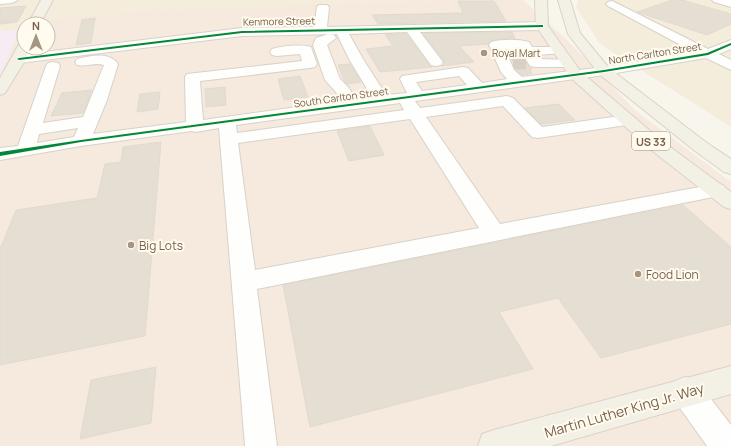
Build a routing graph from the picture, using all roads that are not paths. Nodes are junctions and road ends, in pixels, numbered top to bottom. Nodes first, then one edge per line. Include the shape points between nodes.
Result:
1 (12, 0) edge
2 (47, 0) edge
3 (541, 0) edge
4 (564, 0) edge
5 (718, 0) edge
6 (0, 1) edge
7 (612, 4) dead end
8 (731, 4) edge
9 (324, 7) dead end
10 (38, 16) edge
11 (368, 29) junction
12 (386, 29) junction
13 (411, 29) junction
14 (320, 30) junction
15 (546, 31) junction
16 (343, 33) junction
17 (396, 40) dead end
18 (378, 44) dead end
19 (731, 44) edge
20 (56, 50) edge
21 (558, 50) junction
22 (277, 52) dead end
23 (708, 54) junction
24 (19, 56) edge
25 (528, 57) junction
26 (310, 64) junction
27 (508, 64) junction
28 (53, 66) junction
29 (731, 66) edge
30 (441, 67) junction
31 (571, 69) junction
32 (604, 71) junction
33 (4, 83) edge
34 (478, 88) junction
35 (382, 101) junction
36 (328, 103) junction
37 (413, 103) junction
38 (350, 106) junction
39 (627, 120) junction
40 (90, 121) junction
41 (195, 127) junction
42 (228, 131) junction
43 (29, 137) junction
44 (81, 141) junction
45 (0, 145) edge
46 (0, 154) edge
47 (731, 168) edge
48 (723, 196) edge
49 (494, 233) junction
50 (244, 282) junction
51 (731, 380) edge
52 (686, 392) junction
53 (528, 442) edge
54 (731, 445) edge
55 (261, 446) edge
56 (494, 446) edge
57 (727, 446) edge

1 - 6 street
2 - 10 main road
3 - 15 main road
4 - 32 main road, US 33 via 574,34
5 - 8 street
7 - 23 street
9 - 14 street
11 - 12 street, Kenmore Street
11 - 16 street, Kenmore Street
11 - 18 street
12 - 13 street, Kenmore Street
12 - 17 street
13 - 15 street, Kenmore Street
13 - 30 street
14 - 16 street, Kenmore Street
14 - 20 street, Kenmore Street via 242,32
15 - 21 main road, US 33
16 - 35 street
16 - 38 street via 321,41 320,45 333,80 343,91
19 - 23 street, North Carlton Street
21 - 25 street
21 - 31 main road, US 33
22 - 26 street via 306,50
23 - 29 street
23 - 32 street, North Carlton Street
24 - 33 main road
25 - 27 street via 536,67 529,72
25 - 27 street via 524,45 496,45
25 - 31 street
26 - 36 street
26 - 41 street via 192,77
27 - 31 street, South Carlton Street
27 - 34 street, South Carlton Street
28 - 33 street
28 - 40 street via 102,60 111,64
28 - 43 street
30 - 34 street via 463,71
30 - 37 street via 407,79
31 - 32 street, South Carlton Street
31 - 39 main road, US 33
32 - 47 main road, US 33 via 700,147
34 - 37 street, South Carlton Street
35 - 37 street, South Carlton Street
35 - 38 street, South Carlton Street
36 - 38 street, South Carlton Street
36 - 42 street, South Carlton Street
37 - 39 street via 507,101 538,133
37 - 42 street
37 - 49 street
39 - 48 main road, US 33
40 - 43 street
40 - 44 street
41 - 42 street, South Carlton Street
41 - 44 street, South Carlton Street
42 - 50 street
43 - 44 street, South Carlton Street
43 - 45 street, South Carlton Street via 10,147
44 - 46 street, South Carlton Street
48 - 49 street
49 - 50 street
50 - 55 street
51 - 52 main road, Martin Luther King Jr. Way
52 - 53 main road, Martin Luther King Jr. Way
52 - 57 street
53 - 56 main road, Martin Luther King Jr. Way
54 - 57 street

